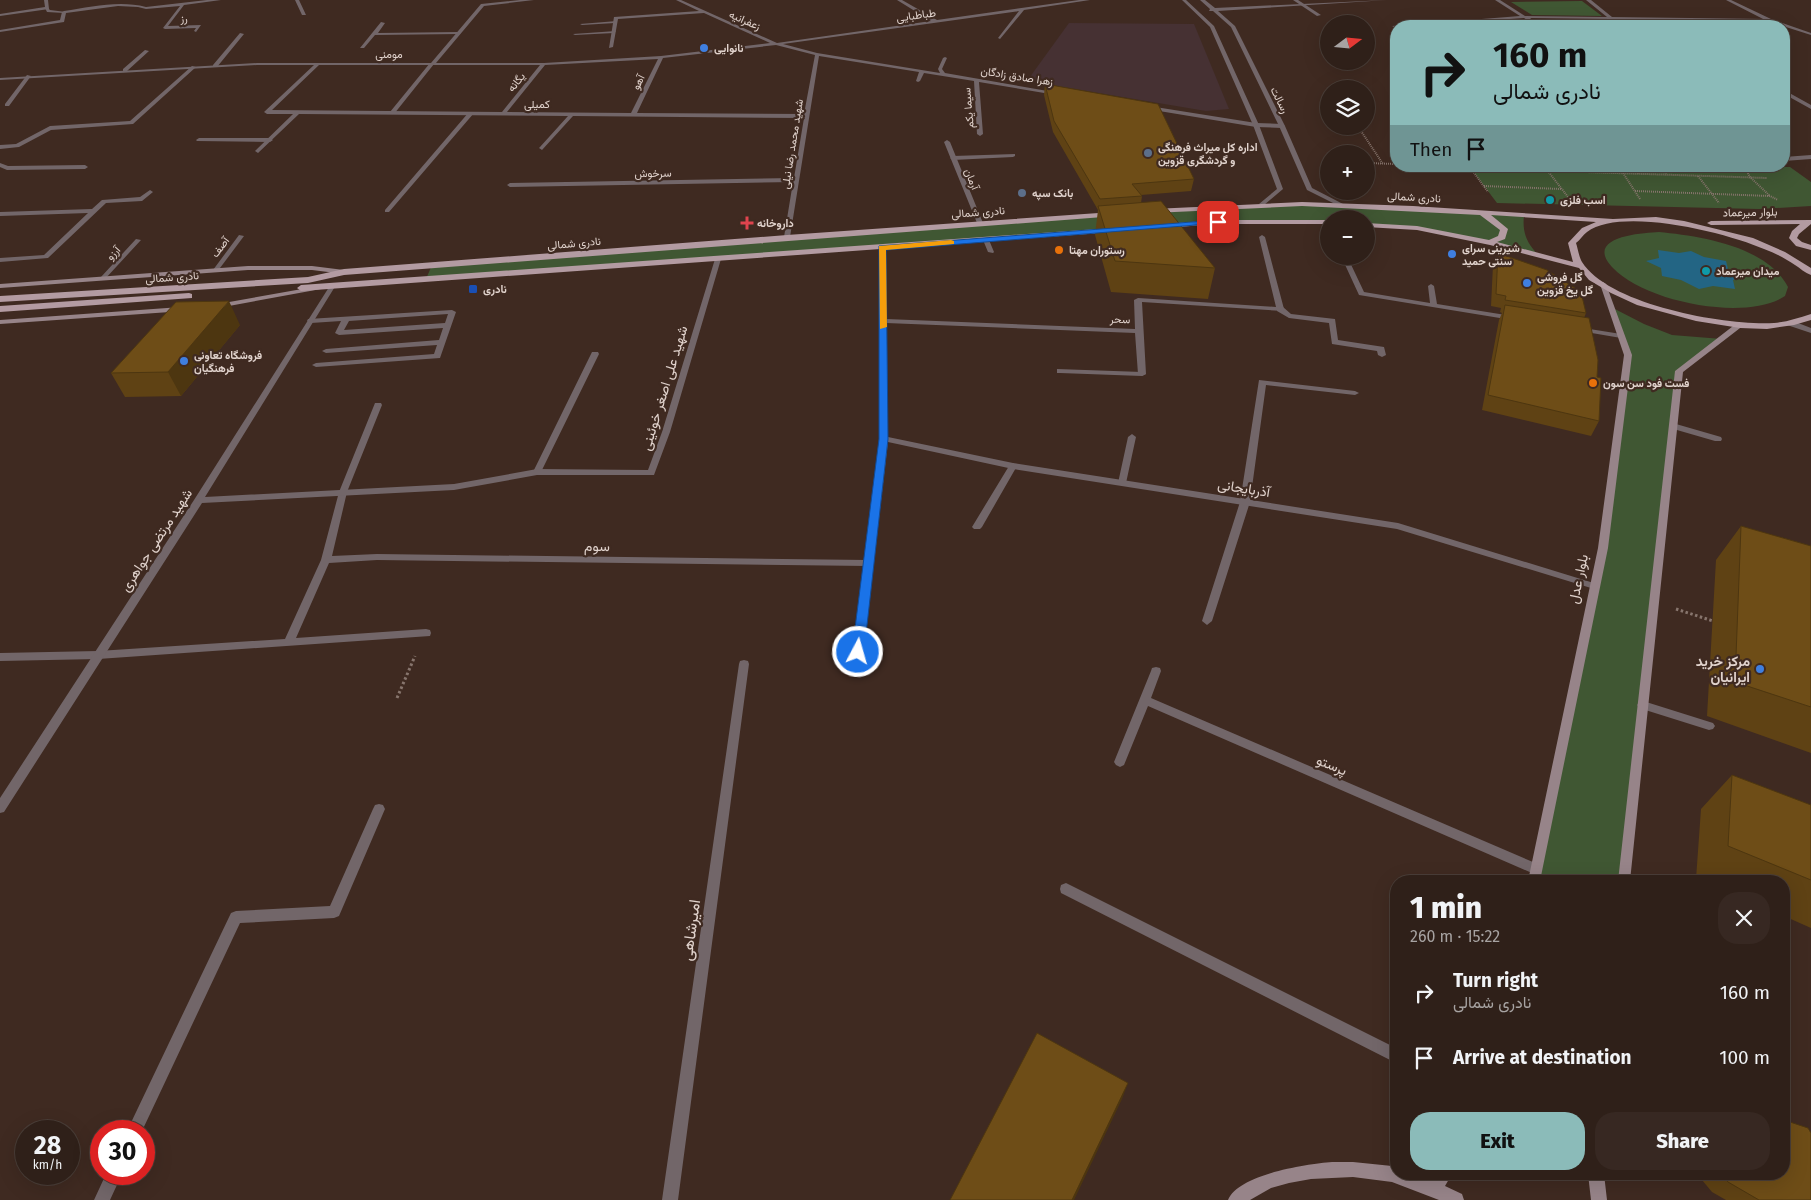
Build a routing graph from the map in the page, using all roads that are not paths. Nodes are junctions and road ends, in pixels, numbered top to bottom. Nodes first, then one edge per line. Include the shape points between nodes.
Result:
1 (46, 0) edge
2 (219, 0) edge
3 (234, 0) edge
4 (243, 0) edge
5 (297, 0) edge
6 (532, 0) edge
7 (678, 0) edge
8 (899, 0) edge
9 (1033, 0) edge
10 (1088, 0) edge
11 (1184, 0) edge
12 (1202, 0) edge
13 (1295, 0) edge
14 (1385, 0) edge
15 (1497, 0) edge
16 (1588, 0) edge
17 (1728, 0) edge
18 (511, 1) edge
19 (183, 4) junction
20 (1303, 5) junction
21 (1046, 6) junction
22 (47, 8) junction
23 (1023, 9) junction
24 (1213, 10) junction
25 (1197, 11) junction
26 (64, 12) junction
27 (705, 12) junction
28 (304, 14) dead end
29 (0, 15) edge
30 (1319, 15) dead end
31 (1525, 17) junction
32 (1612, 18) junction
33 (1643, 18) junction
34 (1486, 20) edge
35 (1530, 20) edge
36 (1647, 20) edge
37 (1769, 20) joint
38 (615, 22) junction
39 (935, 22) junction
40 (383, 23) dead end
41 (582, 24) dead end
42 (1790, 27) edge
43 (0, 31) edge
44 (196, 31) dead end
45 (614, 32) junction
46 (459, 33) junction
47 (242, 34) dead end
48 (374, 34) junction
49 (575, 34) dead end
50 (1811, 34) edge
51 (1000, 38) dead end
52 (776, 44) junction
53 (362, 47) dead end
54 (611, 47) dead end
55 (147, 51) dead end
56 (817, 54) junction
57 (661, 57) junction
58 (945, 58) dead end
59 (318, 64) junction
60 (432, 64) junction
61 (544, 64) junction
62 (215, 66) junction
63 (194, 67) junction
64 (125, 70) junction
65 (922, 71) junction
66 (944, 75) junction
67 (29, 76) junction
68 (0, 79) edge
69 (976, 80) junction
70 (918, 81) dead end
71 (1063, 94) edge
72 (1790, 95) edge
73 (7, 105) dead end
74 (1140, 106) edge
75 (1811, 106) edge
76 (298, 112) junction
77 (392, 113) junction
78 (471, 113) junction
79 (503, 114) junction
80 (572, 114) junction
81 (633, 115) junction
82 (807, 116) junction
83 (1256, 125) junction
84 (1282, 126) junction
85 (980, 134) dead end
86 (199, 140) dead end
87 (270, 140) junction
88 (947, 142) dead end
89 (0, 147) edge
90 (542, 148) dead end
91 (258, 152) dead end
92 (1013, 155) dead end
93 (1811, 157) edge
94 (953, 158) junction
95 (1790, 159) edge
96 (0, 165) edge
97 (85, 167) dead end
98 (796, 180) junction
99 (510, 185) dead end
100 (150, 192) dead end
101 (1262, 204) junction
102 (1341, 205) junction
103 (94, 211) junction
104 (386, 211) dead end
105 (1146, 212) edge
106 (1477, 212) junction
107 (1127, 213) edge
108 (0, 214) edge
109 (1614, 221) junction
110 (1320, 222) edge
111 (1809, 222) edge
112 (980, 223) junction
113 (1689, 224) junction
114 (1375, 226) edge
115 (1154, 227) edge
116 (1124, 229) edge
117 (241, 236) dead end
118 (787, 237) junction
119 (1262, 237) dead end
120 (138, 240) dead end
121 (986, 240) junction
122 (1490, 243) junction
123 (882, 248) junction
124 (1811, 248) edge
125 (990, 252) dead end
126 (718, 259) junction
127 (0, 260) edge
128 (1348, 265) edge
129 (1580, 266) junction
130 (215, 271) junction
131 (344, 272) junction
132 (1811, 272) edge
133 (103, 278) junction
134 (1603, 284) junction
135 (0, 286) edge
136 (333, 286) junction
137 (1431, 286) dead end
138 (0, 299) edge
139 (1434, 306) junction
140 (205, 307) edge
141 (1280, 308) junction
142 (0, 309) edge
143 (186, 309) edge
144 (1811, 317) edge
145 (346, 319) junction
146 (1523, 320) edge
147 (311, 321) junction
148 (883, 321) junction
149 (0, 322) edge
150 (1790, 323) junction
151 (448, 325) junction
152 (1740, 325) junction
153 (1572, 328) edge
154 (1139, 331) junction
155 (1811, 331) edge
156 (1621, 336) junction
157 (442, 342) junction
158 (326, 350) dead end
159 (595, 354) dead end
160 (1382, 355) dead end
161 (316, 365) dead end
162 (1060, 371) dead end
163 (1355, 393) dead end
164 (378, 404) dead end
165 (1673, 426) junction
166 (1132, 437) dead end
167 (884, 439) junction
168 (1718, 439) dead end
169 (1013, 466) junction
170 (537, 472) junction
171 (1122, 483) junction
172 (343, 492) junction
173 (199, 500) junction
174 (1245, 502) junction
175 (978, 527) dead end
176 (326, 560) junction
177 (868, 563) junction
178 (1594, 586) junction
179 (1207, 621) dead end
180 (426, 633) road end
181 (288, 642) junction
182 (858, 652) dead end
183 (98, 655) junction
184 (0, 658) edge
185 (744, 664) dead end
186 (1156, 671) dead end
187 (1144, 700) junction
188 (1643, 705) junction
189 (1709, 726) dead end
190 (1120, 762) dead end
191 (0, 808) edge
192 (379, 809) dead end
193 (1536, 869) junction
194 (1535, 875) edge
195 (1625, 875) edge
196 (1066, 889) dead end
197 (1390, 1053) edge
198 (139, 1120) edge
199 (1390, 1174) edge
200 (1409, 1180) edge
201 (1440, 1180) edge
202 (1597, 1180) edge
203 (109, 1185) edge
204 (1434, 1189) junction
205 (102, 1200) edge
206 (670, 1200) edge
207 (1236, 1200) edge
208 (1456, 1200) edge
209 (1599, 1200) edge

1 - 22 street
2 - 19 street
3 - 4 street
5 - 28 street
6 - 18 street
7 - 27 street, زعفرانیه
8 - 39 street
9 - 21 street
10 - 21 street, طباطبایی
11 - 25 street
12 - 24 street, رسالت
13 - 20 street
14 - 20 street
15 - 31 street
16 - 32 street
17 - 37 street
18 - 46 street via 483,5
19 - 26 street via 146,8 138,4 120,5
19 - 44 street, رز via 165,28 199,26
20 - 24 street
20 - 30 street
21 - 23 street, طباطبایی
22 - 26 street
22 - 29 street
23 - 39 street, طباطبایی
23 - 51 street
24 - 25 street
24 - 84 street, رسالت via 1233,26
25 - 83 street via 1212,26
26 - 43 street via 62,21
27 - 38 street via 616,18
27 - 52 street, زعفرانیه
31 - 32 street
31 - 34 street
31 - 35 street
32 - 33 street
33 - 36 street
33 - 37 street
38 - 41 street
38 - 45 street
39 - 52 street, طباطبایی
40 - 48 street
42 - 50 street
45 - 49 street
45 - 54 street
46 - 48 street
46 - 60 street
47 - 62 street
48 - 53 street
52 - 56 street, زهرا صادق زادگان
52 - 57 street, مومنی
55 - 64 street
56 - 65 street, زهرا صادق زادگان
56 - 82 street, شهید محمد رضا نیلی
57 - 61 street, مومنی
57 - 81 street, آهو
58 - 66 street via 940,69
59 - 60 street, مومنی
59 - 62 street, مومنی
59 - 76 street, کمیلی via 267,112
60 - 61 street, مومنی
60 - 77 street
61 - 79 street, یگانه
62 - 63 street, مومنی
63 - 64 street, مومنی
63 - 89 street via 131,123 50,128 17,146
64 - 67 street, مومنی
65 - 66 street, زهرا صادق زادگان
65 - 70 street
66 - 69 street, زهرا صادق زادگان
67 - 68 street, مومنی
67 - 73 street
69 - 71 street, زهرا صادق زادگان
69 - 85 street, سیما یکم
72 - 75 street
74 - 83 street
76 - 77 street, کمیلی
76 - 87 street
77 - 78 street, کمیلی
78 - 79 street, کمیلی
78 - 104 street
79 - 80 street, کمیلی
80 - 81 street, کمیلی
80 - 90 street
81 - 82 street, کمیلی
82 - 98 street, شهید محمد رضا نیلی
83 - 84 street
83 - 101 street via 1280,189
84 - 102 street, رسالت via 1309,189
86 - 87 street
87 - 91 street
88 - 94 street, آرمان
92 - 94 street
93 - 95 street
94 - 112 street, آرمان
96 - 97 street via 7,168
98 - 99 street, سرخوش
98 - 118 street, شهید محمد رضا نیلی
100 - 103 street via 142,199 104,201
101 - 102 main road, نادری شمالی
101 - 105 main road, نادری شمالی
102 - 106 main road, نادری شمالی
103 - 108 street
103 - 127 street via 46,256
106 - 109 main road, نادری شمالی
106 - 122 main road via 1504,229 1502,238
107 - 112 main road, نادری شمالی
109 - 113 main road via 1649,219
109 - 129 main road via 1590,226 1575,236 1572,250
110 - 115 main road via 1218,222
111 - 113 main road, بلوار میرعماد
111 - 124 main road via 1794,233 1793,238
112 - 118 main road, نادری شمالی
113 - 132 main road via 1767,246
114 - 122 main road via 1417,228
116 - 121 main road, نادری شمالی
117 - 130 street, آصف
118 - 131 main road, نادری شمالی
119 - 141 street
120 - 133 street, آرزو
121 - 123 main road, نادری شمالی
121 - 125 street
122 - 129 main road
123 - 126 main road, نادری شمالی
123 - 148 street
126 - 136 main road, نادری شمالی
126 - 170 street, شهید علی اصغر خوئینی via 651,473
128 - 139 street via 1361,294
129 - 134 main road
130 - 131 main road, نادری شمالی via 312,268
130 - 133 main road, نادری شمالی
131 - 138 main road, نادری شمالی via 308,280
133 - 135 main road, نادری شمالی
134 - 152 main road via 1665,311
134 - 156 main road, بلوار عدل
136 - 140 main road, نادری شمالی
136 - 142 main road, نادری شمالی
136 - 147 street, شهید مرتضی جواهری
137 - 139 street
139 - 146 street
141 - 154 street, سحر via 1138,300
141 - 160 street via 1289,316 1332,321 1334,342 1381,349
143 - 149 main road
144 - 150 main road
145 - 147 street
145 - 151 street via 452,312
145 - 151 street via 339,333
147 - 173 street, شهید مرتضی جواهری
148 - 154 street, سحر
148 - 167 street
150 - 152 main road
150 - 155 street
151 - 157 street
152 - 165 main road via 1679,371
153 - 156 street
154 - 162 street via 1142,374
156 - 178 main road, بلوار عدل via 1628,355
157 - 158 street
157 - 161 street via 437,356
159 - 170 street
163 - 174 street via 1262,382
164 - 172 street
165 - 168 street
165 - 188 main road
166 - 171 street
167 - 169 street, آذربایجانی
167 - 177 street
169 - 171 street, آذربایجانی
169 - 175 street
170 - 172 street via 454,487
171 - 174 street, آذربایجانی
172 - 173 street
172 - 176 street
173 - 183 street, شهید مرتضی جواهری
174 - 178 street, آذربایجانی via 1398,526
174 - 179 street
176 - 177 street, سوم via 376,557
176 - 181 street
177 - 182 street
178 - 193 main road, بلوار عدل
180 - 181 street
181 - 183 street
183 - 184 street
183 - 191 street, شهید مرتضی جواهری
185 - 206 street, امیرشاهی
186 - 187 street
187 - 190 street
187 - 193 street, پرستو
188 - 189 street
188 - 195 main road
192 - 198 street via 334,912 236,916
193 - 194 main road, بلوار عدل
196 - 197 street
199 - 207 main road via 1350,1169 1311,1170 1274,1179
200 - 204 main road
201 - 204 main road
202 - 209 main road
203 - 205 street
204 - 208 main road

